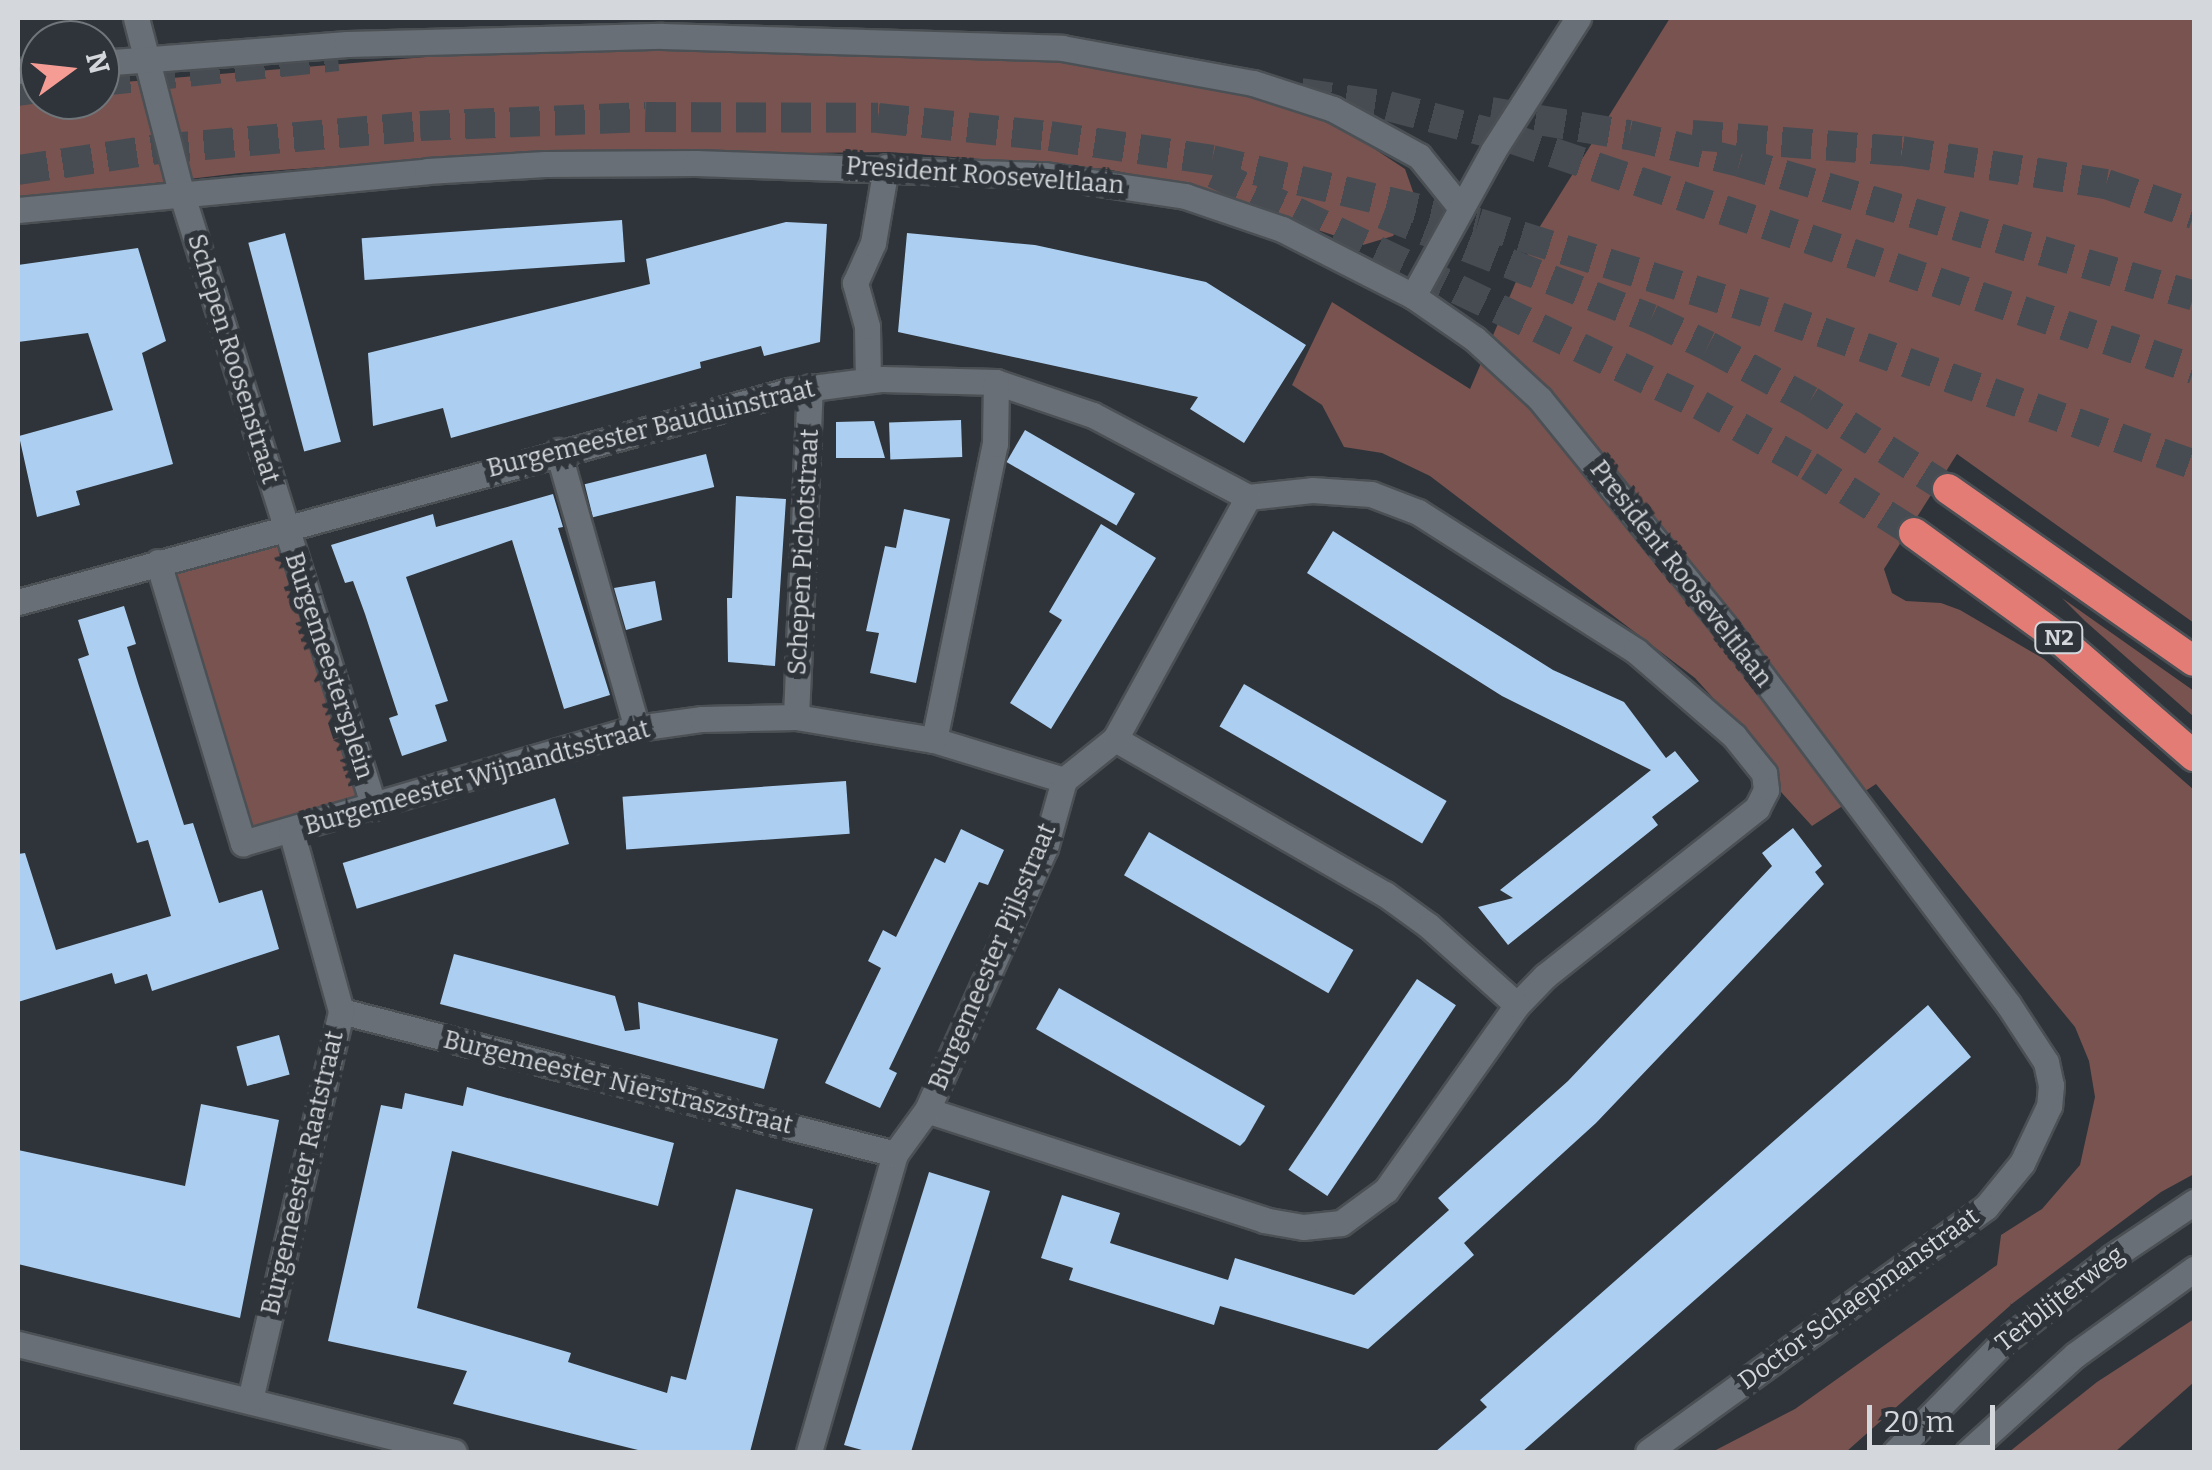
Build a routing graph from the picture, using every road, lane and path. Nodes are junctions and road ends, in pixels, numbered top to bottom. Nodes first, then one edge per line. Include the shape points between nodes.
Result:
1 (136, 18) edge
2 (1578, 18) edge
3 (861, 28) edge
4 (146, 58) junction
5 (120, 61) edge
6 (886, 167) junction
7 (181, 192) junction
8 (1462, 208) junction
9 (18, 210) edge
10 (1413, 296) junction
11 (868, 380) junction
12 (996, 382) junction
13 (810, 387) junction
14 (558, 451) junction
15 (1948, 489) tunnel mouth
16 (1248, 497) junction
17 (284, 526) junction
18 (1914, 533) tunnel mouth
19 (158, 562) junction
20 (18, 602) edge
21 (2194, 660) edge
22 (796, 718) junction
23 (637, 728) junction
24 (1114, 739) junction
25 (934, 740) junction
26 (2194, 756) edge
27 (1064, 780) junction
28 (374, 807) junction
29 (291, 831) junction
30 (1517, 1005) junction
31 (341, 1011) junction
32 (2046, 1062) joint
33 (927, 1110) junction
34 (894, 1154) junction
35 (2194, 1202) edge
36 (2194, 1269) edge
37 (18, 1344) edge
38 (250, 1400) junction
39 (454, 1452) edge
40 (809, 1452) edge
41 (1648, 1452) edge
42 (1895, 1452) edge
43 (1968, 1452) edge

1 - 4 street, Schepen Roosenstraat
2 - 8 street
3 - 4 street
3 - 8 street via 1062,48 1298,94 1408,148
4 - 5 street
4 - 7 street, Schepen Roosenstraat
6 - 7 street, President Rooseveltlaan via 545,164
6 - 10 street, President Rooseveltlaan via 1098,180 1184,196 1282,229
6 - 11 street via 873,242 855,283 868,326
7 - 9 street, President Rooseveltlaan
7 - 17 street, Schepen Roosenstraat
8 - 10 street
10 - 32 street, President Rooseveltlaan via 1498,358 1560,422 1844,783
11 - 12 street, Burgemeester Bauduinstraat
11 - 13 street, Burgemeester Bauduinstraat
12 - 16 street, Burgemeester Bauduinstraat via 1093,415
12 - 25 street via 995,444
13 - 14 street, Burgemeester Bauduinstraat
13 - 22 street, Schepen Pichotstraat
14 - 17 street, Burgemeester Bauduinstraat
14 - 23 street
15 - 21 highway, N2
16 - 24 street
16 - 30 street via 1312,490 1371,494 1418,512 1636,651 1760,765 1766,790 1756,808
17 - 19 street, Burgemeester Bauduinstraat
17 - 28 street, Burgemeestersplein
18 - 26 highway, N2 via 2056,636
19 - 20 street, Burgemeester Bauduinstraat
19 - 29 street, Burgemeester Wijnandtsstraat via 243,843
22 - 23 street, Burgemeester Wijnandtsstraat
22 - 25 street, Burgemeester Wijnandtsstraat
23 - 28 street, Burgemeester Wijnandtsstraat
24 - 27 street
24 - 30 street via 1386,894
25 - 27 street, Burgemeester Wijnandtsstraat
27 - 33 street, Burgemeester Pijlsstraat via 1046,848
28 - 29 street, Burgemeester Wijnandtsstraat
29 - 31 street, Burgemeester Raatstraat
30 - 33 street via 1386,1190 1365,1210 1323,1227 1265,1220
31 - 34 street, Burgemeester Nierstraszstraat
31 - 38 street, Burgemeester Raatstraat
32 - 41 street, Doctor Schaepmanstraat via 2049,1106 2022,1162 1986,1207
33 - 34 street, Burgemeester Pijlsstraat
34 - 40 street, Burgemeester Pijlsstraat
35 - 42 street, Terblijterweg via 2002,1343
36 - 43 street via 2074,1355
37 - 38 street
38 - 39 street

